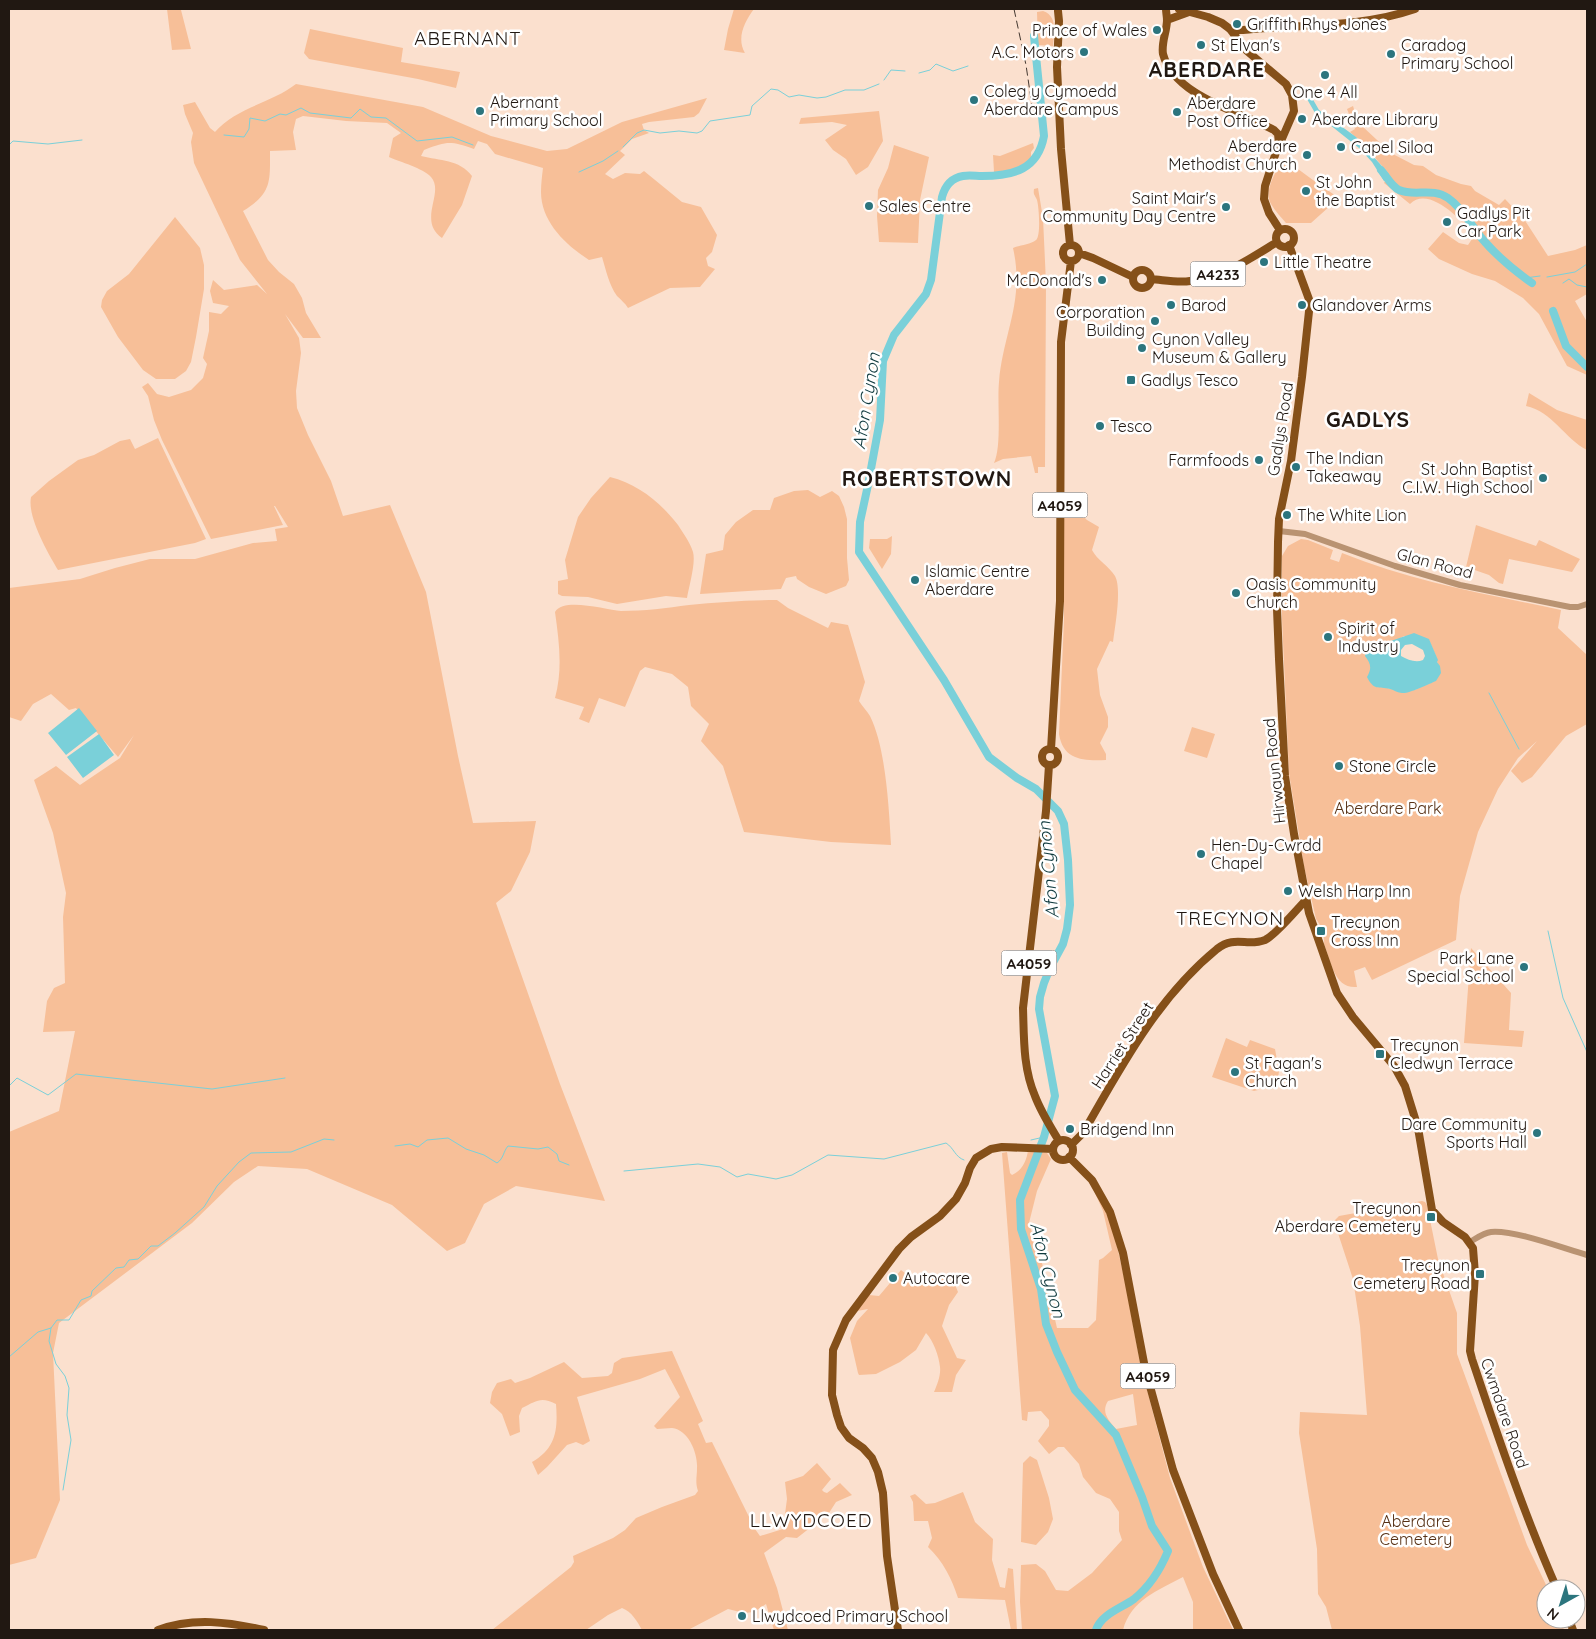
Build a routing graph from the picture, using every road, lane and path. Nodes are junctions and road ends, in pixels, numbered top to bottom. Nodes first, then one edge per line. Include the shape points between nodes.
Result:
1 (1057, 9) edge
2 (1166, 9) edge
3 (1178, 9) edge
4 (1415, 9) edge
5 (1189, 12) junction
6 (1167, 20) junction
7 (1230, 29) junction
8 (1243, 30) junction
9 (1238, 39) junction
10 (1279, 144) junction
11 (1280, 230) junction
12 (1277, 242) junction
13 (1070, 245) junction
14 (1289, 245) junction
15 (1079, 253) junction
16 (1071, 261) junction
17 (1133, 277) junction
18 (1152, 279) junction
19 (1278, 531) junction
20 (1587, 604) edge
21 (1306, 900) junction
22 (1059, 1141) junction
23 (1071, 1145) junction
24 (1050, 1149) junction
25 (1069, 1157) junction
26 (1470, 1242) junction
27 (1587, 1255) edge
28 (1553, 1579) edge
29 (158, 1630) edge
30 (264, 1630) edge
31 (898, 1630) edge
32 (1239, 1630) edge

1 - 13 main road via 1060,149
2 - 6 main road
3 - 5 main road
4 - 8 main road via 1364,22
5 - 6 main road
5 - 7 main road via 1216,19
6 - 10 main road via 1162,47 1167,62 1183,85 1274,130
7 - 8 main road
7 - 9 main road
8 - 9 main road
9 - 10 main road via 1286,84 1292,95 1293,116
10 - 11 main road via 1264,199
11 - 12 main road
11 - 14 main road via 1288,229 1292,233 1293,240
12 - 14 main road
12 - 18 main road, A4233 via 1242,265 1216,275 1189,282
13 - 15 main road via 1076,246
13 - 16 main road via 1063,252
14 - 19 main road, Gadlys Road via 1310,302 1299,404
15 - 16 main road
15 - 17 main road
16 - 22 main road, A4059 via 1060,342 1060,601 1051,749 1046,750 1042,758 1049,765 1048,792 1023,1008 1029,1079 1042,1112
17 - 18 main road via 1141,270 1147,271
17 - 18 main road via 1134,283 1141,288 1150,285
19 - 20 street, Glan Road via 1305,534 1460,585 1570,607
19 - 21 main road, Hirwaun Road via 1277,609 1285,776
21 - 23 main road, Harriet Street via 1268,938 1224,944 1182,984 1148,1024 1083,1133
21 - 26 main road, Hirwaun Road via 1341,1002 1394,1066 1405,1086 1418,1128 1432,1210
22 - 23 main road via 1067,1141
22 - 24 main road
23 - 25 main road
24 - 25 main road via 1057,1158 1064,1160
24 - 31 main road via 1002,1147 976,1158 956,1199 899,1249 846,1320 833,1350 832,1395 841,1427 872,1458 882,1486 887,1556
25 - 32 main road, A4059 via 1092,1180 1110,1212 1123,1253 1145,1368 1173,1470 1213,1574
26 - 27 street via 1490,1232 1512,1233
26 - 28 main road, Cwmdare Road via 1475,1274 1470,1351 1518,1493
29 - 30 main road via 208,1621

